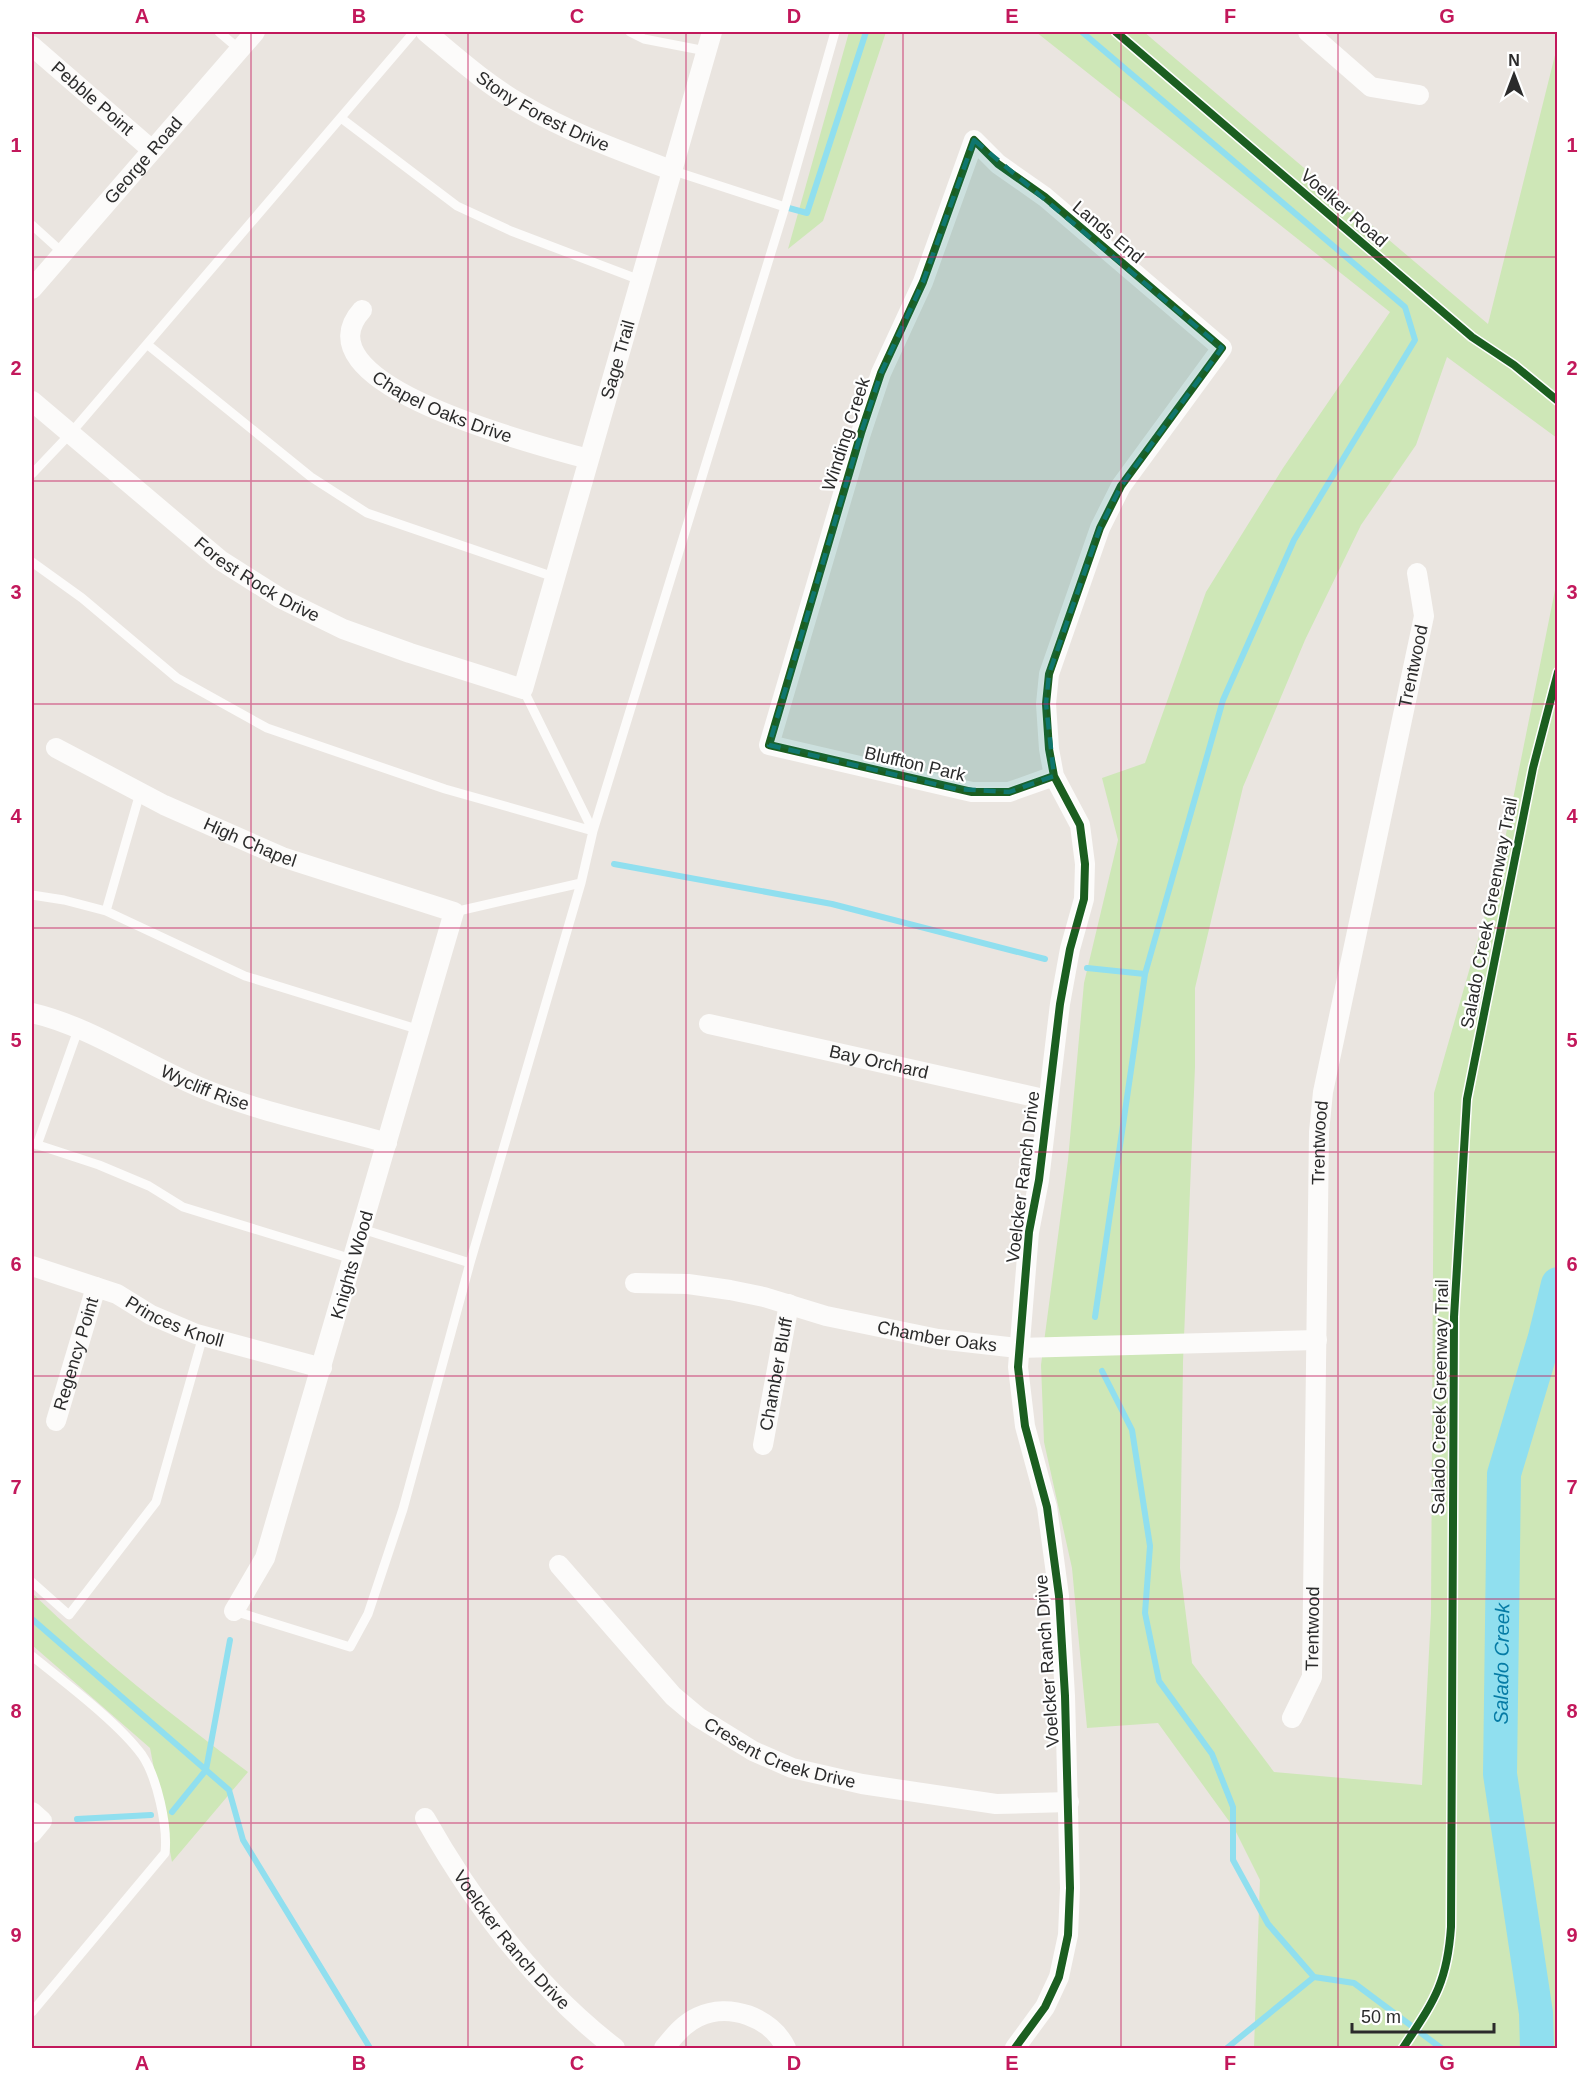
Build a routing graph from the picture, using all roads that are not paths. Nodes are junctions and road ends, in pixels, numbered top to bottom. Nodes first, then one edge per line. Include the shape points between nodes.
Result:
1 (219, 32) edge
2 (255, 32) edge
3 (414, 32) edge
4 (426, 32) edge
5 (630, 32) edge
6 (712, 32) edge
7 (835, 32) edge
8 (1308, 32) edge
9 (32, 46) edge
10 (239, 49) junction
11 (706, 51) junction
12 (1419, 95) dead end
13 (341, 118) junction
14 (974, 140) joint
15 (152, 150) junction
16 (671, 170) junction
17 (785, 207) junction
18 (32, 225) edge
19 (63, 253) junction
20 (639, 280) junction
21 (32, 290) edge
22 (362, 309) dead end
23 (148, 345) junction
24 (1222, 348) joint
25 (32, 401) edge
26 (70, 434) junction
27 (588, 459) junction
28 (32, 474) edge
29 (32, 562) edge
30 (1417, 573) dead end
31 (554, 576) junction
32 (523, 689) junction
33 (769, 745) joint
34 (56, 748) dead end
35 (1054, 776) junction
36 (140, 793) junction
37 (593, 831) junction
38 (582, 883) junction
39 (32, 895) edge
40 (106, 911) junction
41 (454, 912) junction
42 (32, 1013) edge
43 (709, 1024) dead end
44 (78, 1030) junction
45 (420, 1030) junction
46 (1048, 1100) junction
47 (387, 1143) junction
48 (34, 1144) edge
49 (362, 1229) junction
50 (353, 1260) junction
51 (470, 1263) junction
52 (32, 1266) edge
53 (634, 1283) dead end
54 (96, 1287) junction
55 (789, 1304) junction
56 (203, 1336) junction
57 (1317, 1340) junction
58 (1018, 1348) junction
59 (322, 1368) junction
60 (56, 1421) dead end
61 (763, 1445) dead end
62 (559, 1565) dead end
63 (32, 1582) edge
64 (234, 1611) joint
65 (32, 1656) edge
66 (1292, 1718) dead end
67 (1069, 1802) junction
68 (425, 1818) dead end
69 (32, 2012) edge
70 (615, 2049) edge
71 (664, 2049) edge
72 (786, 2049) edge
73 (1015, 2049) edge

1 - 10 lane
2 - 10 street, George Road
3 - 13 lane
4 - 16 street, Stony Forest Drive via 520,104 570,130
5 - 11 lane via 645,39
6 - 11 street, Sage Trail
7 - 17 lane
8 - 12 street via 1371,87
9 - 15 street, Pebble Point
10 - 15 street, George Road
11 - 16 street, Sage Trail
13 - 20 lane via 458,207
13 - 23 lane
14 - 24 street, Lands End
14 - 33 street, Winding Creek via 923,282 881,373
15 - 19 street, George Road
16 - 17 lane
16 - 20 street, Sage Trail
17 - 37 lane
18 - 19 lane
19 - 21 street, George Road
20 - 27 street, Sage Trail
22 - 27 street, Chapel Oaks Drive via 354,319 351,337 364,364 380,380 413,400 467,423
23 - 26 lane
23 - 31 lane via 311,477 367,513
24 - 35 street, Voelcker Ranch Drive via 1121,486 1100,528 1049,674 1046,704
25 - 26 street, Forest Rock Drive
26 - 28 lane
26 - 32 street, Forest Rock Drive via 220,560 280,598 343,629
27 - 31 street, Sage Trail
29 - 37 lane via 82,598 177,678 267,728 445,789
30 - 57 street, Trentwood via 1424,616 1323,1092 1319,1132
31 - 32 street, Sage Trail
32 - 37 lane
33 - 35 street, Bluffton Park via 972,792 1009,792
34 - 36 street, High Chapel
35 - 46 street, Voelcker Ranch Drive via 1080,825 1084,899 1070,949
36 - 40 lane
36 - 41 street, High Chapel via 282,857
37 - 38 lane
38 - 41 lane
38 - 51 lane
39 - 40 lane
40 - 45 lane via 245,976
41 - 45 street, Knights Wood
42 - 44 street, Wycliff Rise
43 - 46 street, Bay Orchard
44 - 47 street, Wycliff Rise via 228,1098
44 - 48 lane
45 - 47 street, Knights Wood
46 - 58 street, Voelcker Ranch Drive via 1029,1232
47 - 49 street, Knights Wood
48 - 50 lane via 99,1165 183,1207
49 - 50 street, Knights Wood
49 - 51 lane
50 - 59 street, Knights Wood
51 - 64 lane via 403,1509 368,1614 350,1647
52 - 54 street, Princes Knoll
53 - 55 street, Chamber Oaks via 688,1284
54 - 56 street, Princes Knoll
54 - 60 street, Regency Point
55 - 58 street, Chamber Oaks via 826,1316 938,1339
55 - 61 street, Chamber Bluff
56 - 59 street, Princes Knoll
56 - 63 lane via 156,1502 143,1522 69,1616
57 - 58 street, Chamber Oaks
57 - 66 street, Trentwood via 1312,1677
58 - 67 street, Voelcker Ranch Drive via 1025,1426 1047,1507 1059,1596
59 - 64 street, Knights Wood via 265,1558
62 - 67 street, Cresent Creek Drive via 674,1696 698,1717 753,1751 792,1768 873,1786 996,1804
65 - 69 lane via 140,1752 158,1797 167,1843 165,1853
67 - 73 street, Voelcker Ranch Drive via 1068,1935 1059,1977 1045,2007
68 - 70 street, Voelcker Ranch Drive via 474,1898 515,1951 562,2002
71 - 72 street via 679,2030 698,2017 718,2011 751,2016 770,2028

